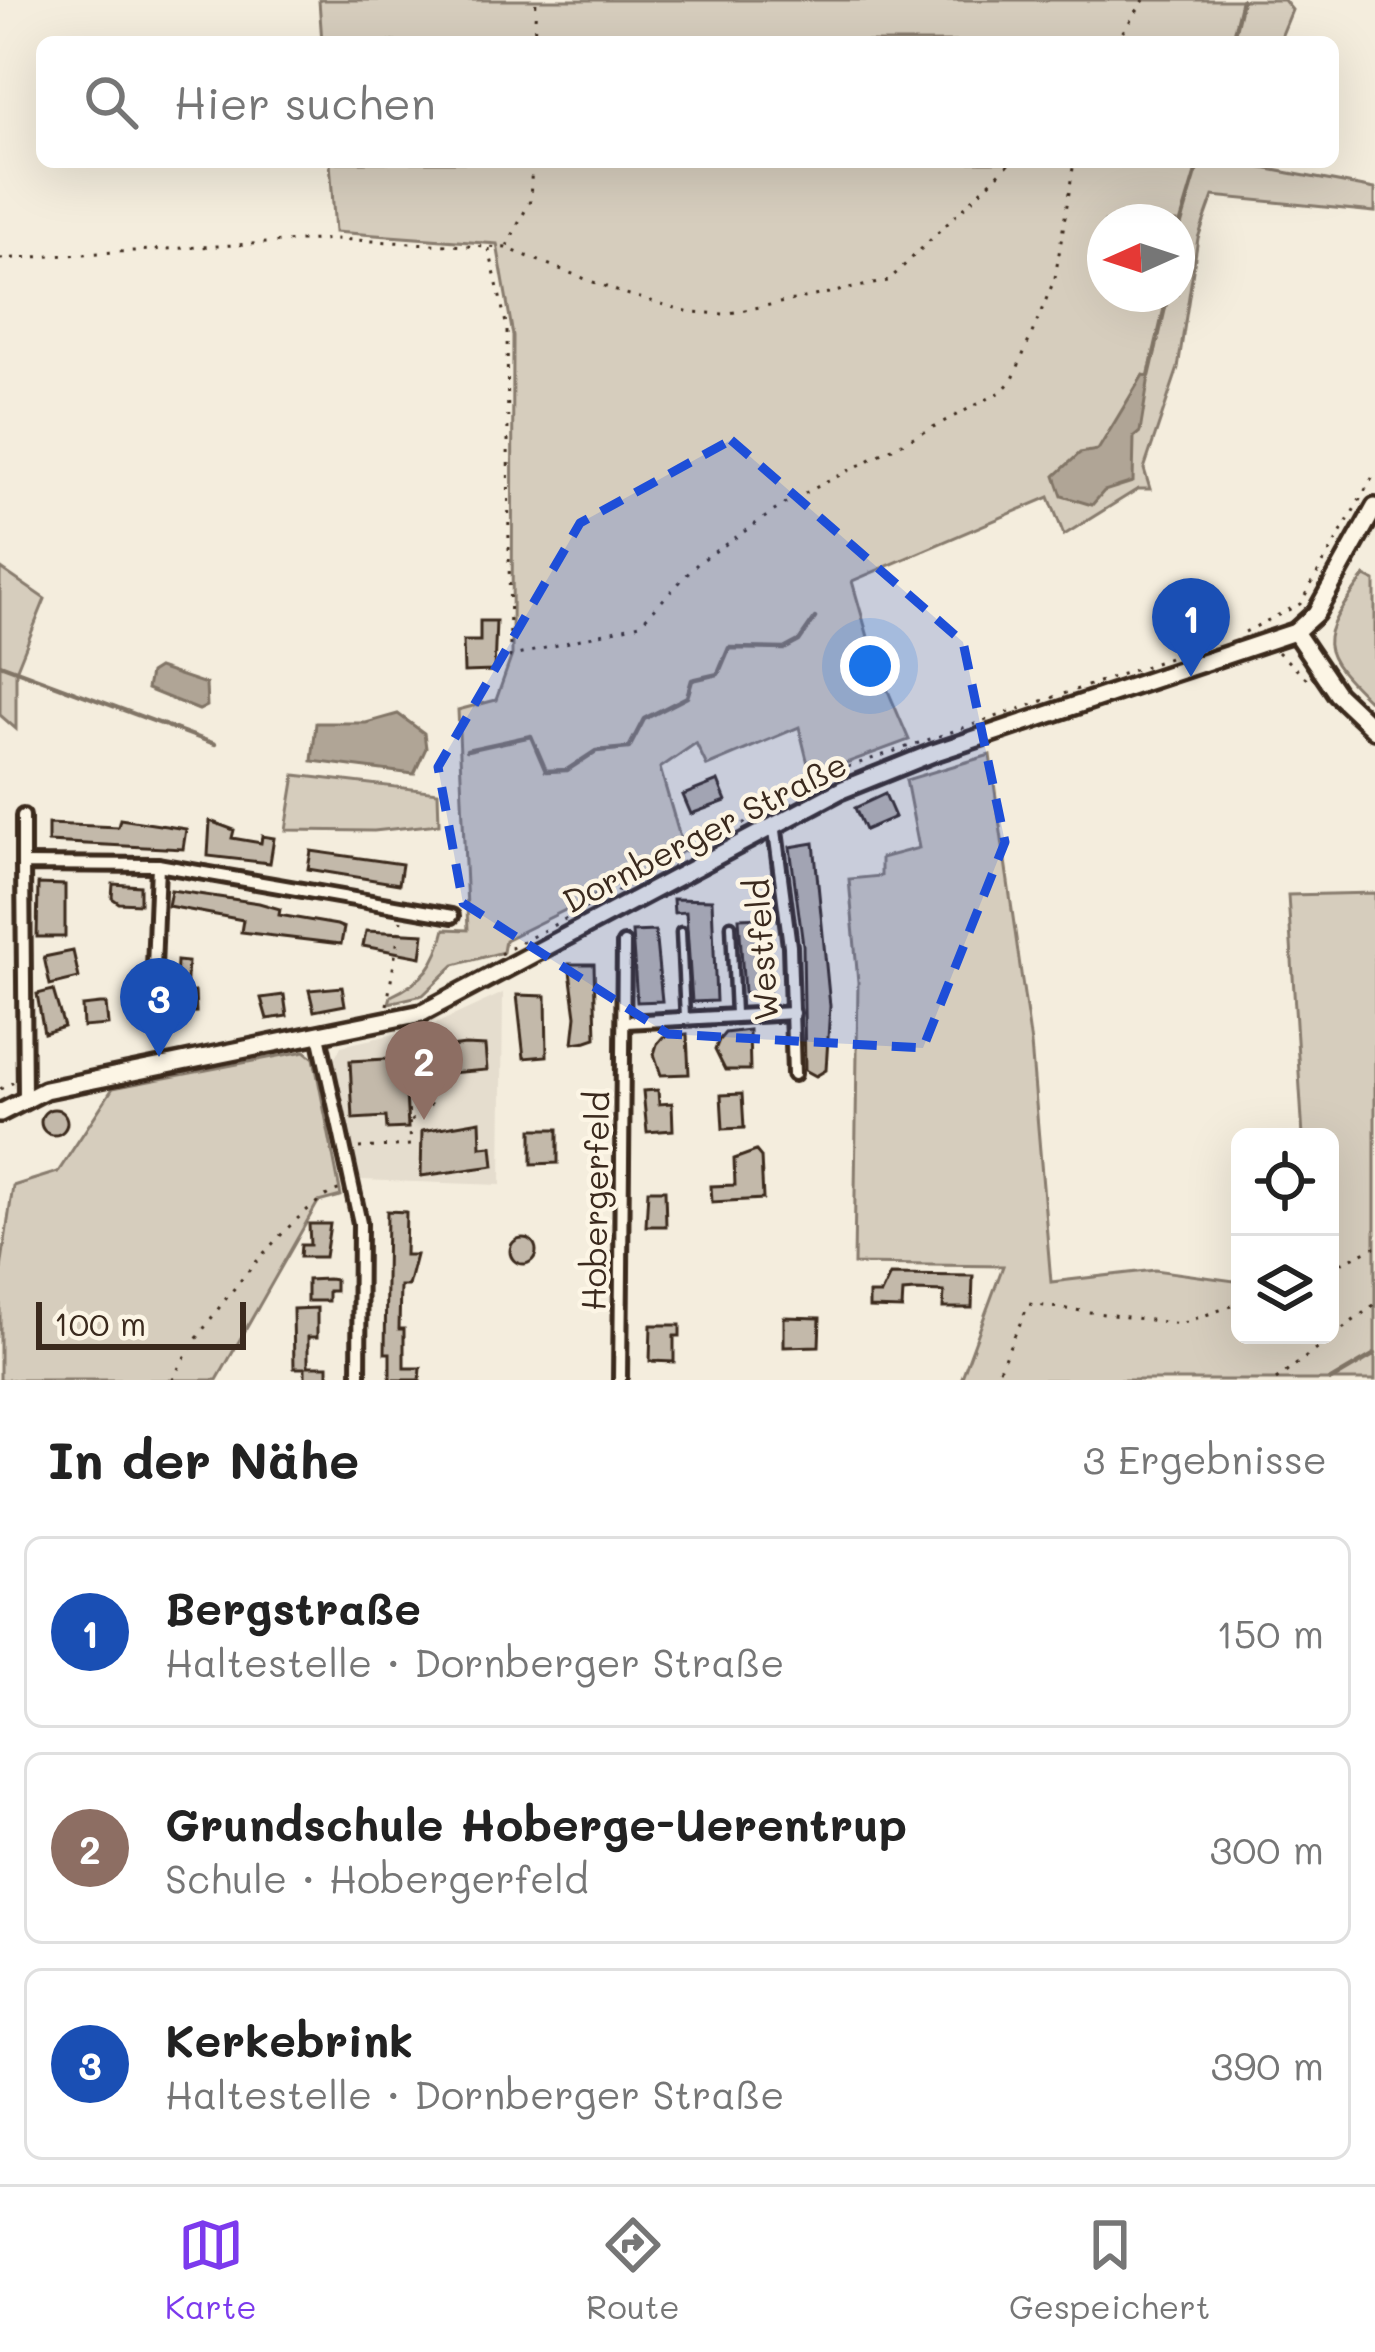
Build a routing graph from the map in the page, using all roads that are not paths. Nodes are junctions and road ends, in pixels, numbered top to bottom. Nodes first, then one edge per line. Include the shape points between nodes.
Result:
1 (1375, 507) edge
2 (1295, 632) junction
3 (1375, 730) edge
4 (23, 816) dead end
5 (774, 823) junction
6 (23, 865) junction
7 (158, 866) junction
8 (452, 916) dead end
9 (731, 925) dead end
10 (681, 932) dead end
11 (624, 944) dead end
12 (154, 968) dead end
13 (793, 1013) junction
14 (735, 1017) junction
15 (686, 1020) junction
16 (626, 1022) junction
17 (319, 1035) junction
18 (794, 1074) dead end
19 (25, 1089) junction
20 (0, 1113) edge
21 (359, 1380) edge
22 (620, 1380) edge

1 - 2 street via 1316,613
2 - 3 street via 1337,694
2 - 5 street, Dornberger Straße via 933,753
4 - 6 street
5 - 13 street, Westfeld
5 - 17 street, Dornberger Straße via 455,999
6 - 7 street
6 - 19 street
7 - 8 street
7 - 12 street
9 - 14 lane
10 - 15 lane
11 - 16 street, Hobergerfeld
13 - 14 street
13 - 18 street, Westfeld
14 - 15 street
15 - 16 street
16 - 22 street, Hobergerfeld
17 - 19 street, Dornberger Straße
17 - 21 street via 360,1222
19 - 20 street, Dornberger Straße

